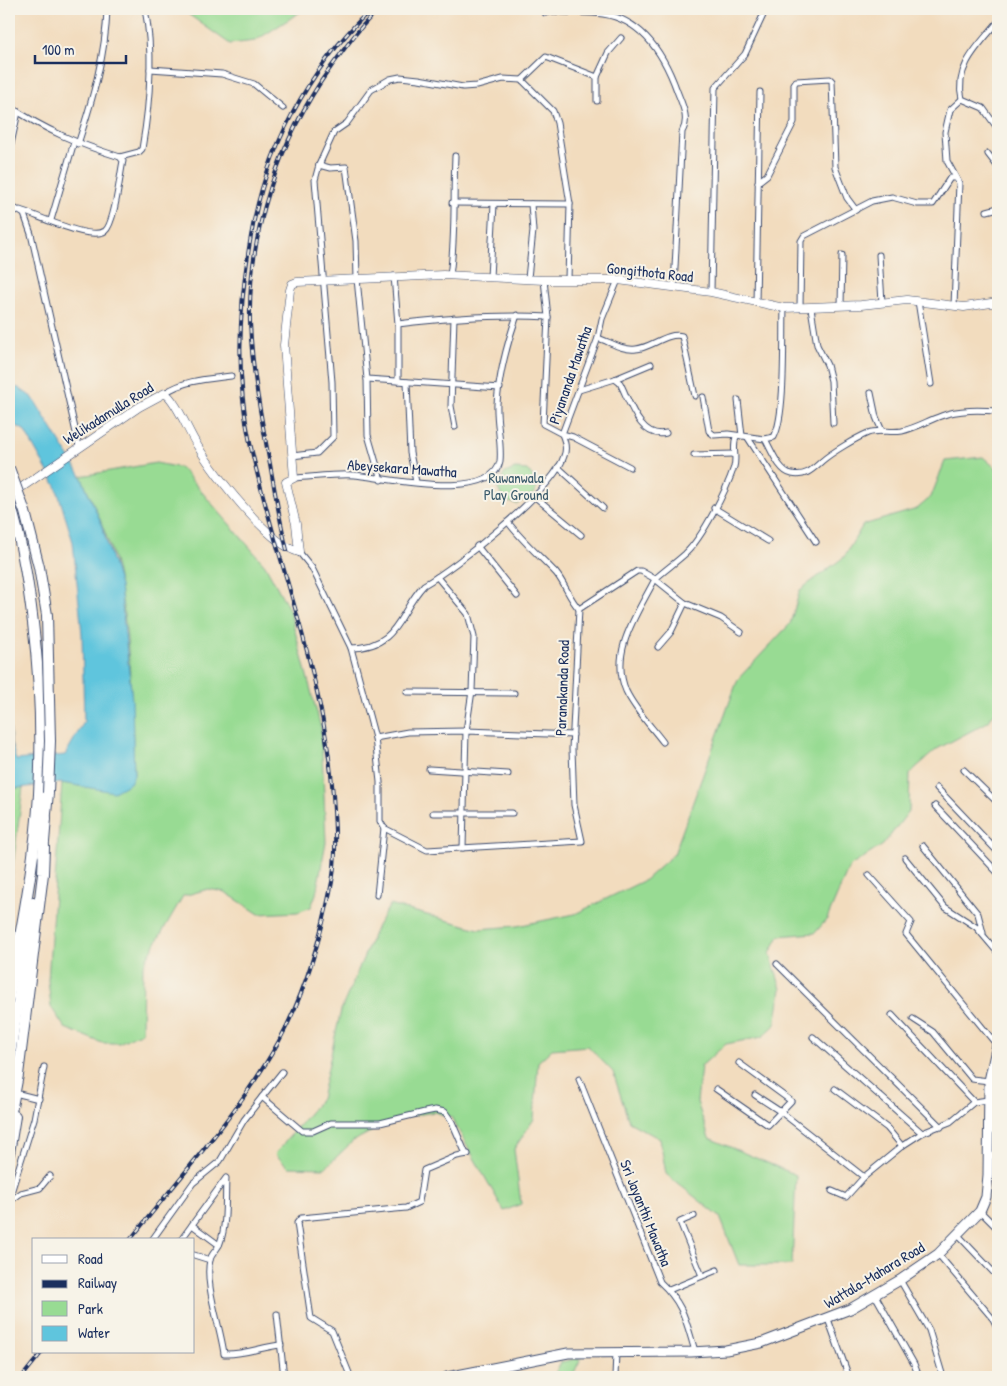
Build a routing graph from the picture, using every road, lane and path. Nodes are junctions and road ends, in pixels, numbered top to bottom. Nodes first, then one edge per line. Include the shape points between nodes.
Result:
1 (107, 9) edge
2 (144, 9) edge
3 (766, 9) edge
4 (545, 13) dead end
5 (998, 22) edge
6 (622, 38) dead end
7 (150, 69) junction
8 (597, 77) junction
9 (522, 80) junction
10 (760, 92) dead end
11 (962, 99) junction
12 (597, 101) dead end
13 (9, 106) edge
14 (284, 108) dead end
15 (18, 112) junction
16 (998, 129) edge
17 (76, 143) junction
18 (9, 153) edge
19 (988, 154) dead end
20 (455, 156) dead end
21 (120, 157) junction
22 (319, 164) junction
23 (998, 167) edge
24 (955, 178) junction
25 (758, 182) junction
26 (452, 203) junction
27 (494, 204) junction
28 (531, 204) junction
29 (570, 204) junction
30 (9, 205) edge
31 (998, 208) edge
32 (20, 210) junction
33 (856, 210) junction
34 (987, 211) dead end
35 (51, 220) junction
36 (842, 255) dead end
37 (879, 255) dead end
38 (450, 275) junction
39 (394, 276) junction
40 (490, 277) junction
41 (528, 278) junction
42 (357, 279) junction
43 (568, 279) junction
44 (324, 280) junction
45 (544, 280) junction
46 (618, 280) junction
47 (674, 287) junction
48 (711, 292) junction
49 (917, 300) junction
50 (882, 302) junction
51 (998, 302) edge
52 (756, 304) junction
53 (841, 306) junction
54 (954, 306) junction
55 (784, 308) junction
56 (800, 308) junction
57 (810, 308) junction
58 (516, 315) junction
59 (548, 317) junction
60 (454, 318) junction
61 (398, 324) junction
62 (598, 338) junction
63 (651, 364) dead end
64 (230, 376) dead end
65 (367, 379) junction
66 (615, 380) junction
67 (398, 381) junction
68 (407, 382) junction
69 (452, 384) junction
70 (931, 384) dead end
71 (500, 388) junction
72 (579, 390) junction
73 (165, 393) junction
74 (871, 393) dead end
75 (695, 396) dead end
76 (703, 397) dead end
77 (738, 400) dead end
78 (998, 410) edge
79 (833, 423) dead end
80 (455, 427) dead end
81 (882, 432) junction
82 (666, 433) dead end
83 (562, 434) junction
84 (739, 437) junction
85 (748, 438) junction
86 (765, 439) junction
87 (79, 446) junction
88 (734, 454) junction
89 (694, 455) dead end
90 (292, 456) junction
91 (558, 467) junction
92 (9, 468) edge
93 (630, 468) dead end
94 (294, 478) junction
95 (381, 480) junction
96 (416, 482) junction
97 (9, 496) edge
98 (534, 496) junction
99 (9, 500) edge
100 (603, 508) dead end
101 (714, 508) junction
102 (508, 522) junction
103 (581, 535) dead end
104 (768, 541) dead end
105 (816, 542) dead end
106 (477, 546) junction
107 (299, 552) junction
108 (437, 578) junction
109 (655, 579) junction
110 (517, 596) dead end
111 (685, 603) junction
112 (579, 609) junction
113 (741, 632) dead end
114 (658, 647) dead end
115 (351, 648) junction
116 (408, 692) dead end
117 (472, 692) junction
118 (514, 693) dead end
119 (466, 731) junction
120 (573, 735) junction
121 (375, 738) junction
122 (664, 742) dead end
123 (429, 769) dead end
124 (964, 770) dead end
125 (466, 772) junction
126 (508, 774) dead end
127 (937, 788) dead end
128 (43, 794) junction
129 (998, 803) edge
130 (935, 806) dead end
131 (464, 812) junction
132 (433, 813) dead end
133 (512, 813) dead end
134 (46, 818) junction
135 (384, 828) junction
136 (923, 846) dead end
137 (44, 847) junction
138 (463, 848) junction
139 (998, 852) edge
140 (905, 858) dead end
141 (998, 873) edge
142 (869, 875) dead end
143 (42, 882) junction
144 (377, 895) dead end
145 (983, 934) junction
146 (998, 953) edge
147 (777, 964) dead end
148 (9, 997) edge
149 (892, 1015) dead end
150 (913, 1019) dead end
151 (813, 1037) dead end
152 (997, 1042) edge
153 (9, 1061) edge
154 (739, 1063) dead end
155 (44, 1066) dead end
156 (282, 1072) dead end
157 (579, 1079) dead end
158 (989, 1079) junction
159 (998, 1080) edge
160 (716, 1089) dead end
161 (835, 1089) dead end
162 (14, 1093) edge
163 (755, 1095) dead end
164 (262, 1098) junction
165 (39, 1099) junction
166 (974, 1102) junction
167 (988, 1104) junction
168 (781, 1112) junction
169 (998, 1113) edge
170 (9, 1122) edge
171 (941, 1127) junction
172 (922, 1133) junction
173 (902, 1146) junction
174 (9, 1153) edge
175 (988, 1155) junction
176 (998, 1157) edge
177 (50, 1176) dead end
178 (864, 1177) junction
179 (832, 1191) dead end
180 (9, 1201) edge
181 (980, 1211) junction
182 (694, 1216) dead end
183 (192, 1225) junction
184 (998, 1229) edge
185 (958, 1235) junction
186 (153, 1238) edge
187 (182, 1238) edge
188 (219, 1245) junction
189 (938, 1254) junction
190 (195, 1256) edge
191 (210, 1260) junction
192 (717, 1270) dead end
193 (702, 1276) junction
194 (998, 1277) edge
195 (900, 1280) junction
196 (669, 1290) junction
197 (875, 1295) junction
198 (277, 1314) dead end
199 (828, 1319) junction
200 (998, 1329) edge
201 (281, 1345) junction
202 (694, 1351) junction
203 (616, 1352) junction
204 (284, 1377) edge
205 (348, 1377) edge
206 (447, 1377) edge
207 (615, 1377) edge
208 (849, 1377) edge
209 (918, 1377) edge
210 (943, 1377) edge

1 - 17 street via 106,30 88,113
2 - 7 street via 149,29
3 - 48 street via 745,54 715,88
4 - 47 street via 605,15 625,22 650,40 669,68 686,119 682,132
5 - 11 street via 967,60 958,86
6 - 8 street via 608,53
7 - 14 street via 222,74 254,84
7 - 21 street via 142,149
8 - 9 street via 546,57
8 - 12 street
9 - 22 street via 503,79 463,87 419,79 390,79 371,90 346,123 334,132
9 - 29 street via 553,111
10 - 25 street
11 - 16 street via 983,108
11 - 24 street via 950,110 945,132 947,161
13 - 15 street
15 - 17 street via 50,132
15 - 18 street
17 - 21 street
17 - 35 street
19 - 23 street
20 - 26 street
21 - 35 street via 123,160 114,207 104,231 78,231
22 - 42 street via 330,168 346,167 356,241
22 - 44 street via 314,193
24 - 33 street via 950,178 933,204 917,204 892,197 872,201
24 - 54 street via 959,183 960,196
25 - 33 street via 767,175 794,122 796,81 830,79 836,167 847,198
25 - 52 street
26 - 27 street
26 - 38 street via 455,232
27 - 28 street
27 - 40 street
28 - 29 street
28 - 41 street via 533,232
29 - 43 street
30 - 32 street
31 - 34 street
32 - 35 street
32 - 87 street via 40,266
33 - 56 street via 804,236 801,241
36 - 53 street
37 - 50 street
38 - 39 street, Gongithota Road
38 - 40 street, Gongithota Road
39 - 42 street, Gongithota Road
39 - 61 street
40 - 41 street, Gongithota Road
41 - 45 street, Gongithota Road
42 - 44 street, Gongithota Road
42 - 65 street
43 - 45 street, Gongithota Road
43 - 46 street, Gongithota Road
44 - 90 street via 333,437 317,453
44 - 90 street, Gongithota Road via 297,282 290,290 284,345
45 - 59 street
46 - 47 street, Gongithota Road
46 - 62 street, Piyananda Mawatha
47 - 48 street, Gongithota Road
48 - 52 street, Gongithota Road
49 - 50 street, Gongithota Road
49 - 54 street, Gongithota Road
49 - 70 street
50 - 53 street, Gongithota Road
51 - 54 street, Gongithota Road
52 - 55 street, Gongithota Road
53 - 57 street, Gongithota Road
55 - 56 street, Gongithota Road
55 - 86 street via 781,408 774,437
56 - 57 street, Gongithota Road
57 - 79 street via 817,345 831,381
58 - 59 street
58 - 60 street
58 - 71 street, Abeysekara Mawatha via 505,348
59 - 83 street via 543,424
60 - 61 street
60 - 69 street
61 - 67 street
62 - 72 street, Piyananda Mawatha
62 - 75 street via 625,349 637,349 682,336
63 - 66 street
64 - 73 street, Welikadamulla Road via 193,382
65 - 67 street
65 - 95 street via 368,435
66 - 72 street
66 - 82 street via 620,382 641,424 650,431
67 - 68 street
68 - 69 street
68 - 96 street via 410,453
69 - 71 street
69 - 80 street via 451,406
71 - 96 street, Abeysekara Mawatha via 497,404 500,462 491,475 476,483 461,485
72 - 83 street, Piyananda Mawatha
73 - 87 street, Welikadamulla Road
73 - 107 street via 237,502 277,538
74 - 81 street
76 - 84 street via 709,431 714,435
77 - 84 street
78 - 81 street via 963,411 943,415 916,428
81 - 86 street via 868,433 802,475 784,470
83 - 91 street, Piyananda Mawatha via 564,456
83 - 93 street
84 - 85 street
84 - 88 street
85 - 86 street
85 - 105 street
87 - 97 street, Welikadamulla Road
88 - 89 street
88 - 101 street via 735,464 730,478
90 - 94 street
91 - 98 street, Piyananda Mawatha
91 - 100 street
92 - 128 highway, bridge via 25,512 47,616 50,741
94 - 95 street, Abeysekara Mawatha via 355,475
94 - 107 street via 286,482
95 - 96 street, Abeysekara Mawatha
98 - 102 street, Piyananda Mawatha
98 - 103 street
99 - 128 highway via 27,567 39,669
101 - 104 street
101 - 109 street via 700,536 685,554
102 - 106 street, Piyananda Mawatha
102 - 112 street via 557,574
106 - 108 street, Piyananda Mawatha
106 - 110 street
107 - 115 street via 312,568
108 - 115 street, Piyananda Mawatha via 414,595 399,624 388,636 377,644
108 - 117 street via 468,614 474,637
109 - 111 street
109 - 112 street via 637,571
109 - 122 street via 636,613 621,652 626,690
111 - 113 street via 721,618
111 - 114 street via 675,626
112 - 120 street, Paranakanda Road
115 - 121 street
116 - 117 street
117 - 118 street
117 - 119 street
119 - 120 street
119 - 121 street via 408,732
119 - 125 street
120 - 138 street, Paranakanda Road via 574,805 582,841
121 - 135 street via 380,821
123 - 125 street
124 - 129 street
125 - 126 street
125 - 131 street
127 - 139 street
128 - 134 highway
128 - 148 highway
130 - 141 street
131 - 132 street
131 - 133 street
131 - 138 street
134 - 137 highway
134 - 153 highway
135 - 138 street via 427,850
135 - 144 street
136 - 145 street via 978,914
137 - 143 highway
137 - 162 highway
140 - 145 street via 945,907
142 - 152 street via 911,922 906,934
143 - 162 highway via 39,952
143 - 170 highway via 18,1075
145 - 146 street
147 - 171 street
149 - 166 street
150 - 158 street via 933,1032 972,1079
151 - 172 street
152 - 158 main road, Wattala-Mahara Road
154 - 168 street via 791,1101
155 - 165 street
156 - 164 street
157 - 196 street, Sri Jayanthi Mawatha via 660,1282
158 - 159 street
158 - 167 main road, Wattala-Mahara Road
160 - 168 street via 768,1125
161 - 173 street via 887,1128
162 - 165 street
162 - 174 highway
163 - 168 street
164 - 186 street via 244,1120 220,1161 193,1183
164 - 205 street via 302,1131 313,1131 331,1123 380,1123 426,1112 445,1112 467,1154 424,1170 419,1202 406,1208 301,1218 297,1223 311,1318 332,1331
165 - 180 street
166 - 167 street
166 - 171 street
167 - 169 street
167 - 175 main road, Wattala-Mahara Road
168 - 178 street
171 - 172 street
172 - 173 street
173 - 178 street
175 - 176 street
175 - 181 main road, Wattala-Mahara Road via 986,1197
177 - 180 street via 40,1188
178 - 179 street via 846,1197
181 - 184 street
181 - 185 main road, Wattala-Mahara Road
182 - 193 street via 680,1222
183 - 187 street
183 - 188 street
183 - 188 street via 226,1178 223,1231
185 - 189 main road, Wattala-Mahara Road
185 - 194 street
188 - 191 street
189 - 195 main road, Wattala-Mahara Road
189 - 200 street
190 - 191 street
191 - 201 street via 210,1293 224,1354 236,1355
192 - 193 street
193 - 196 street
195 - 197 main road, Wattala-Mahara Road
195 - 210 street via 929,1330
196 - 202 street, Sri Jayanthi Mawatha via 681,1307
197 - 199 main road, Wattala-Mahara Road
197 - 209 street
198 - 201 street
199 - 202 main road, Wattala-Mahara Road via 761,1343 726,1350
199 - 208 street
201 - 204 street
202 - 203 main road, Wattala-Mahara Road
203 - 206 main road, Wattala-Mahara Road via 568,1353
203 - 207 street

